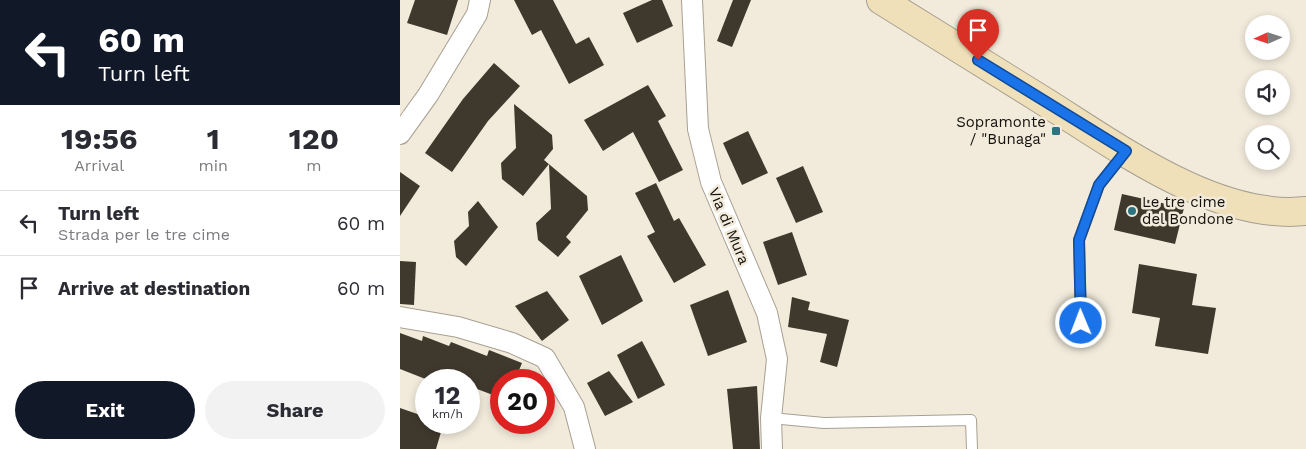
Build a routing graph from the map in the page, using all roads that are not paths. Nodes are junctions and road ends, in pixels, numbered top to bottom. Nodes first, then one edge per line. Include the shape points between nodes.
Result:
1 (480, 0) edge
2 (692, 0) edge
3 (881, 0) edge
4 (400, 134) edge
5 (1126, 151) junction
6 (1305, 211) edge
7 (400, 316) edge
8 (1081, 323) dead end
9 (771, 418) junction
10 (585, 449) edge
11 (772, 449) edge
12 (972, 449) edge

1 - 4 street via 477,14 428,95
2 - 9 street, Via di Mura via 698,129 710,182 767,313 777,359
3 - 5 main road
5 - 6 main road via 1180,184 1236,205 1277,212
5 - 8 lane via 1099,185 1079,240
7 - 10 street via 458,326 512,343 545,358 574,407
9 - 11 street, Via di Mura
9 - 12 lane via 824,423 971,420

